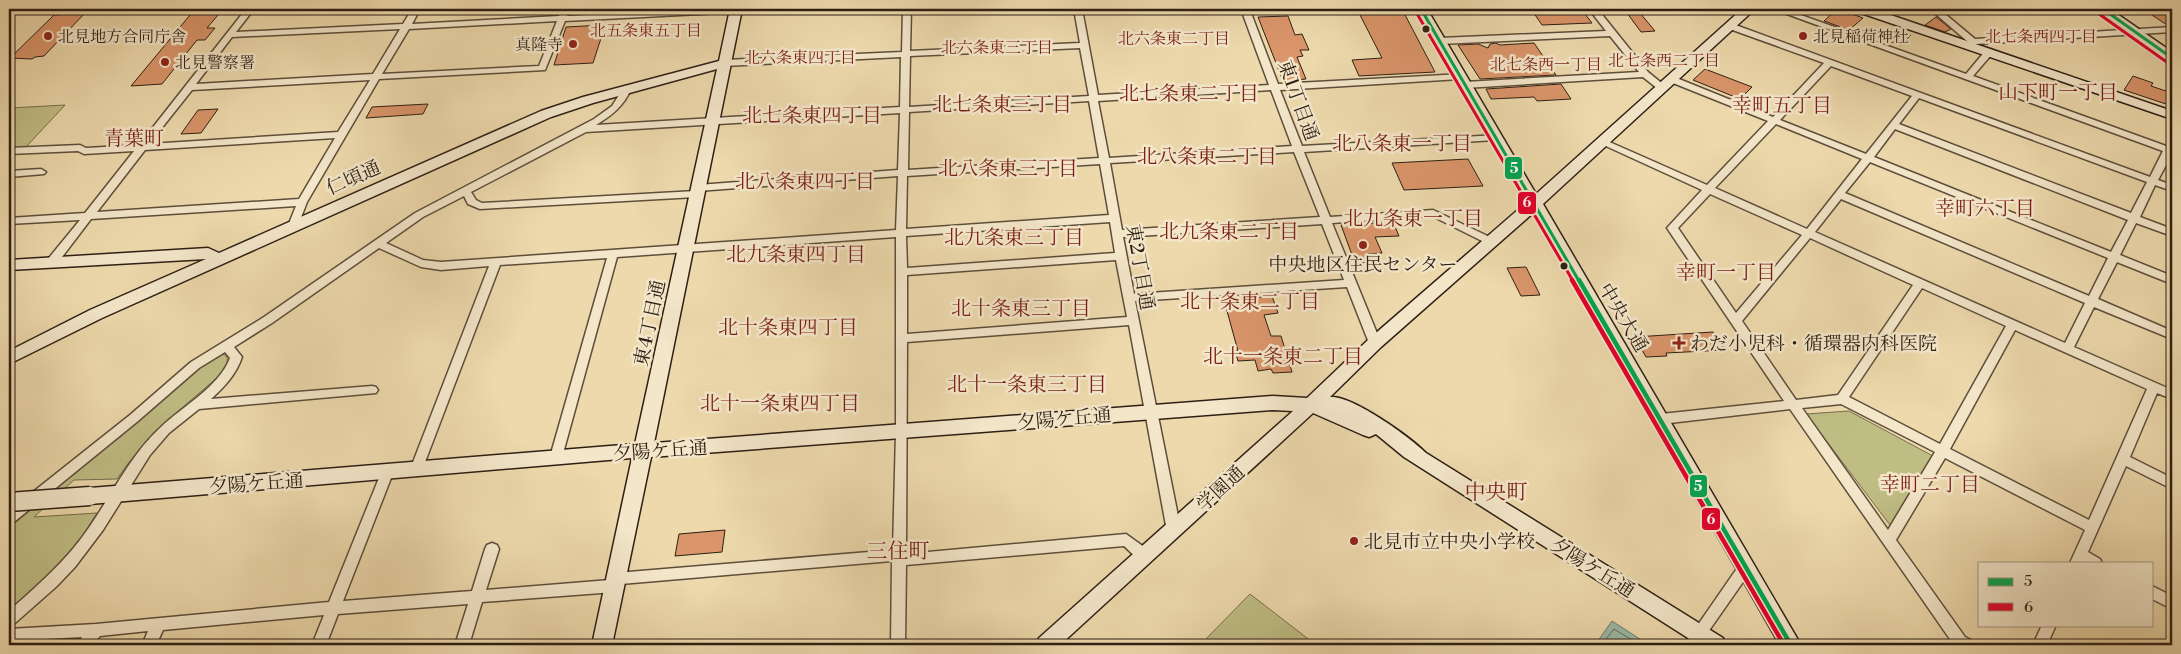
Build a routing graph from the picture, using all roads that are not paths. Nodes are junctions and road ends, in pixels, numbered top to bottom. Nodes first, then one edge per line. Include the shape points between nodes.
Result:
1 (250, 9) edge
2 (416, 9) edge
3 (566, 9) edge
4 (736, 9) edge
5 (759, 9) edge
6 (907, 9) edge
7 (1078, 9) edge
8 (1283, 9) edge
9 (1421, 9) edge
10 (1593, 9) edge
11 (1621, 9) edge
12 (1750, 9) edge
13 (1777, 9) edge
14 (1862, 9) edge
15 (1934, 9) edge
16 (2103, 9) edge
17 (1246, 10) edge
18 (562, 19) junction
19 (1730, 26) junction
20 (406, 27) junction
21 (2172, 30) edge
22 (2136, 32) junction
23 (1612, 33) junction
24 (231, 35) junction
25 (1440, 41) junction
26 (1084, 44) junction
27 (1972, 44) junction
28 (906, 52) junction
29 (1989, 52) junction
30 (2172, 58) edge
31 (1830, 62) junction
32 (724, 63) junction
33 (1645, 74) junction
34 (1968, 77) junction
35 (375, 78) junction
36 (1462, 80) junction
37 (1666, 83) junction
38 (190, 87) junction
39 (1275, 87) junction
40 (627, 89) junction
41 (1918, 94) junction
42 (1094, 98) junction
43 (905, 109) junction
44 (2172, 115) edge
45 (1775, 120) junction
46 (712, 121) junction
47 (1892, 125) junction
48 (584, 129) junction
49 (341, 135) junction
50 (1495, 137) junction
51 (1602, 142) junction
52 (142, 147) junction
53 (2171, 148) edge
54 (1298, 149) junction
55 (9, 151) edge
56 (1867, 157) junction
57 (1105, 161) junction
58 (40, 172) dead end
59 (904, 173) junction
60 (9, 174) edge
61 (2153, 181) junction
62 (2172, 188) edge
63 (1708, 189) junction
64 (466, 191) junction
65 (697, 191) junction
66 (1838, 194) junction
67 (302, 202) junction
68 (1535, 204) junction
69 (88, 216) junction
70 (2134, 217) junction
71 (1115, 218) junction
72 (9, 221) edge
73 (1326, 221) junction
74 (293, 226) junction
75 (901, 232) junction
76 (2172, 233) edge
77 (1117, 234) junction
78 (1808, 234) junction
79 (1492, 242) junction
80 (378, 243) junction
81 (685, 248) junction
82 (613, 254) junction
83 (1121, 256) junction
84 (2113, 257) junction
85 (219, 260) junction
86 (52, 262) junction
87 (496, 262) junction
88 (9, 265) edge
89 (902, 272) junction
90 (2172, 280) edge
91 (1351, 283) junction
92 (1920, 283) junction
93 (1129, 298) junction
94 (2091, 301) junction
95 (1133, 320) junction
96 (1736, 321) junction
97 (2012, 325) junction
98 (2172, 335) edge
99 (902, 338) junction
100 (1376, 343) junction
101 (226, 345) junction
102 (2067, 349) junction
103 (9, 358) edge
104 (2154, 387) junction
105 (372, 390) dead end
106 (2172, 395) edge
107 (1842, 400) junction
108 (194, 404) junction
109 (1311, 405) junction
110 (1794, 406) junction
111 (1150, 411) junction
112 (1661, 419) junction
113 (902, 432) junction
114 (643, 451) junction
115 (1942, 452) junction
116 (556, 458) junction
117 (2122, 460) junction
118 (416, 470) junction
119 (387, 473) junction
120 (2172, 484) edge
121 (119, 494) junction
122 (9, 502) edge
123 (9, 518) edge
124 (2092, 527) junction
125 (1174, 531) junction
126 (1889, 540) junction
127 (492, 549) dead end
128 (1146, 556) junction
129 (898, 557) junction
130 (2079, 559) edge
131 (1744, 568) junction
132 (616, 582) junction
133 (2154, 593) edge
134 (478, 596) junction
135 (2172, 603) edge
136 (334, 608) junction
137 (9, 620) edge
138 (159, 624) junction
139 (2049, 626) edge
140 (96, 630) junction
141 (9, 635) edge
142 (1695, 640) edge
143 (84, 645) edge
144 (149, 645) edge
145 (319, 645) edge
146 (462, 645) edge
147 (602, 645) edge
148 (898, 645) edge
149 (1046, 645) edge
150 (1716, 645) edge
151 (1791, 645) edge
152 (1966, 645) edge
153 (2040, 645) edge

1 - 24 street
2 - 20 street
3 - 18 street
4 - 5 street
4 - 18 street
4 - 32 street, 東4丁目通
6 - 28 street
7 - 26 street, 東2丁目通
8 - 17 street
9 - 25 street, 中央大通
10 - 11 street
10 - 23 street
12 - 19 street, 学園通
13 - 34 street
14 - 27 street
15 - 27 street
16 - 22 street
17 - 39 street, 東1丁目通
18 - 20 street
18 - 35 street via 542,68
19 - 31 street
19 - 37 street, 学園通
20 - 24 street
20 - 35 street
21 - 22 street
22 - 27 street
22 - 30 street
23 - 25 street
23 - 33 street
24 - 38 street
25 - 36 street, 中央大通
26 - 28 street
26 - 42 street, 東2丁目通
27 - 29 street
28 - 32 street
28 - 43 street
29 - 34 street
29 - 44 street
31 - 41 street
31 - 45 street
32 - 40 street, 仁頃通
32 - 46 street, 東4丁目通
33 - 36 street
33 - 37 street
34 - 53 street
35 - 38 street
35 - 49 street
36 - 39 street
36 - 50 street, 中央大通
37 - 45 street
37 - 51 street, 学園通
38 - 52 street
39 - 42 street
39 - 54 street, 東1丁目通
40 - 48 street via 623,99 608,114
40 - 74 street, 仁頃通 via 538,118
41 - 47 street
41 - 61 street
42 - 43 street
42 - 57 street, 東2丁目通
43 - 46 street
43 - 59 street
45 - 56 street
45 - 63 street
46 - 48 street
46 - 65 street, 東4丁目通
47 - 56 street
47 - 70 street
48 - 64 street
49 - 52 street
49 - 67 street
50 - 54 street
50 - 68 street, 中央大通
51 - 63 street
51 - 68 street, 学園通
52 - 55 street
52 - 69 street
53 - 61 street
54 - 57 street
54 - 73 street, 東1丁目通
56 - 66 street
56 - 84 street
57 - 59 street
57 - 71 street, 東2丁目通
58 - 60 street
59 - 65 street
59 - 75 street
61 - 62 street
61 - 70 street
63 - 78 street
63 - 96 street via 1672,228
64 - 65 street via 472,202 480,206 496,206
64 - 80 street via 419,215
65 - 81 street, 東4丁目通
66 - 78 street
66 - 94 street
67 - 69 street
67 - 74 street
68 - 79 street, 学園通
68 - 112 street, 中央大通
69 - 72 street
69 - 86 street
70 - 76 street
70 - 84 street
71 - 75 street
71 - 77 street, 東2丁目通
73 - 77 street
73 - 79 street via 1433,213
73 - 91 street, 東1丁目通
74 - 85 street, 仁頃通
75 - 81 street
75 - 89 street
77 - 83 street, 東2丁目通
78 - 92 street
78 - 96 street
79 - 100 street, 学園通
80 - 87 street via 421,263 441,266
80 - 101 street via 268,320
81 - 82 street
81 - 114 street, 東4丁目通
82 - 87 street
82 - 116 street
83 - 89 street
83 - 93 street, 東2丁目通
84 - 90 street
84 - 94 street
85 - 86 street via 208,253
85 - 103 street, 仁頃通 via 96,314
86 - 88 street
87 - 118 street
89 - 99 street
91 - 93 street
91 - 100 street, 東1丁目通
92 - 97 street
92 - 107 street
93 - 95 street, 東2丁目通
94 - 98 street
94 - 102 street
95 - 99 street
95 - 111 street, 東2丁目通
96 - 110 street
97 - 102 street
97 - 115 street
99 - 113 street
100 - 109 street, 学園通
101 - 108 street via 236,357 235,365 221,382
101 - 123 street via 195,365
102 - 104 street
104 - 106 street
104 - 117 street
105 - 108 street
107 - 110 street
107 - 115 street
108 - 121 street via 140,458
109 - 111 street, 夕陽ケ丘通 via 1273,403
109 - 125 street, 学園通
109 - 142 street, 夕陽ケ丘通 via 1419,457
110 - 112 street
110 - 126 street
111 - 113 street, 夕陽ケ丘通
111 - 125 street, 東2丁目通
112 - 131 street, 中央大通
113 - 114 street, 夕陽ケ丘通
113 - 129 street
114 - 116 street, 夕陽ケ丘通
114 - 132 street, 東4丁目通
115 - 124 street
115 - 126 street
116 - 118 street, 夕陽ケ丘通
117 - 120 street
117 - 124 street
118 - 119 street, 夕陽ケ丘通
119 - 121 street, 夕陽ケ丘通
119 - 136 street
121 - 122 street, 夕陽ケ丘通, bridge
121 - 137 street via 54,581
124 - 130 street
125 - 128 street, 学園通
126 - 152 street via 1960,642
127 - 134 street
128 - 129 street via 1126,540
128 - 149 street, 学園通
129 - 132 street
129 - 148 street
131 - 142 street
131 - 151 street, 中央大通
132 - 134 street
132 - 147 street, 東4丁目通
133 - 135 street
134 - 136 street
134 - 146 street
136 - 138 street
136 - 145 street
138 - 140 street
138 - 144 street
139 - 153 street
140 - 141 street
140 - 143 street
142 - 150 street, 夕陽ケ丘通

